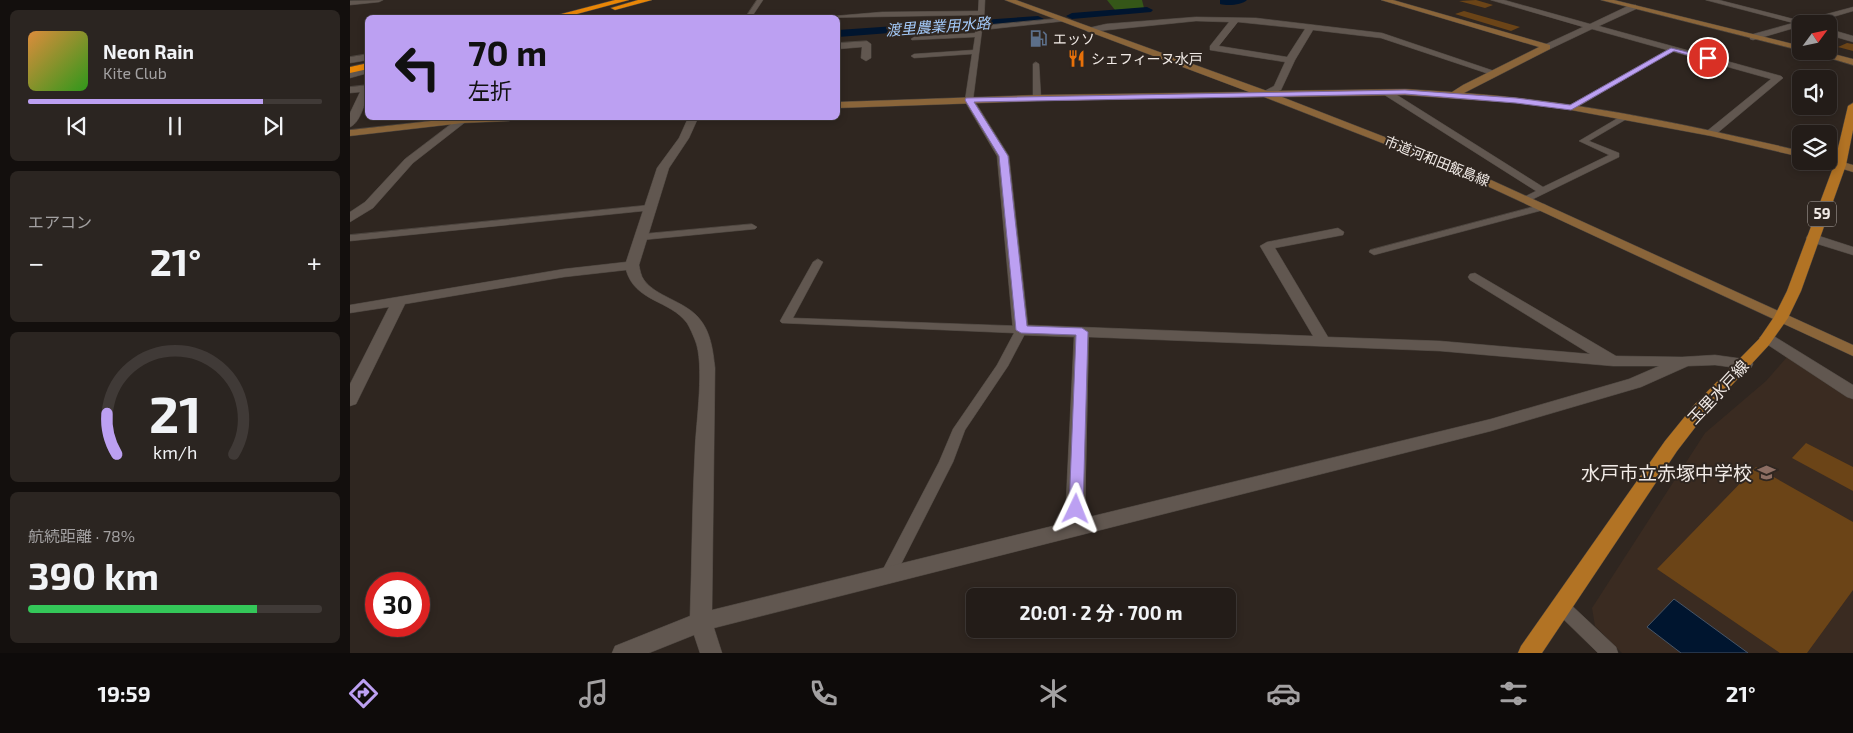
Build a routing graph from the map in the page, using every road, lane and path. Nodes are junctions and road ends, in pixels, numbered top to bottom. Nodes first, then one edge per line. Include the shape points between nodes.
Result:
1 (378, 0) edge
2 (625, 0) edge
3 (648, 0) edge
4 (760, 0) edge
5 (982, 0) edge
6 (1009, 0) edge
7 (1385, 0) edge
8 (1495, 0) edge
9 (1605, 0) edge
10 (1715, 0) edge
11 (350, 3) edge
12 (1634, 7) junction
13 (1853, 9) edge
14 (981, 14) junction
15 (562, 15) edge
16 (586, 15) edge
17 (750, 15) edge
18 (1831, 15) edge
19 (840, 16) edge
20 (1236, 19) junction
21 (1063, 20) junction
22 (981, 21) dead end
23 (1792, 21) edge
24 (1310, 26) junction
25 (1792, 26) edge
26 (1592, 27) junction
27 (1088, 30) junction
28 (977, 35) junction
29 (1838, 35) edge
30 (1752, 37) junction
31 (914, 39) dead end
32 (1853, 39) edge
33 (840, 46) edge
34 (1792, 47) edge
35 (1547, 48) junction
36 (1673, 49) junction
37 (974, 52) junction
38 (914, 56) dead end
39 (365, 58) edge
40 (866, 58) dead end
41 (1838, 58) edge
42 (365, 59) edge
43 (350, 60) edge
44 (1290, 60) junction
45 (1853, 62) edge
46 (350, 64) edge
47 (1036, 64) dead end
48 (365, 67) edge
49 (350, 70) edge
50 (365, 71) edge
51 (1495, 73) junction
52 (350, 75) edge
53 (365, 88) edge
54 (350, 90) edge
55 (365, 92) edge
56 (1386, 92) junction
57 (1264, 94) junction
58 (1455, 95) junction
59 (1037, 98) junction
60 (968, 100) junction
61 (840, 105) edge
62 (1571, 107) junction
63 (1852, 110) edge
64 (1626, 117) junction
65 (463, 120) joint
66 (692, 120) edge
67 (350, 124) edge
68 (350, 133) edge
69 (1711, 133) junction
70 (1792, 152) edge
71 (1847, 167) edge
72 (1543, 190) junction
73 (1527, 199) junction
74 (1544, 207) junction
75 (650, 208) junction
76 (350, 218) edge
77 (752, 228) dead end
78 (1338, 232) dead end
79 (642, 237) junction
80 (350, 238) edge
81 (1813, 238) junction
82 (1853, 251) edge
83 (1374, 252) dead end
84 (818, 262) dead end
85 (632, 265) junction
86 (1475, 278) dead end
87 (399, 301) junction
88 (350, 309) edge
89 (1781, 318) junction
90 (1021, 330) junction
91 (1082, 332) junction
92 (1768, 338) junction
93 (1323, 341) junction
94 (1853, 351) edge
95 (1613, 361) junction
96 (1686, 361) junction
97 (1744, 364) junction
98 (1853, 393) edge
99 (350, 400) edge
100 (1075, 528) junction
101 (888, 575) junction
102 (1562, 606) junction
103 (701, 622) junction
104 (623, 653) edge
105 (711, 653) edge
106 (1529, 653) edge
107 (1610, 653) edge

1 - 11 street
2 - 15 highway
3 - 16 highway
4 - 17 lane
5 - 14 lane
6 - 21 street, 市道河和田飯島線
7 - 35 street
8 - 26 street
9 - 12 street
10 - 23 street
12 - 26 street
12 - 30 street
13 - 18 street
14 - 19 lane
14 - 22 lane
20 - 24 street
20 - 27 street via 1196,18
20 - 44 street via 1213,48
21 - 27 street, 市道河和田飯島線
21 - 28 lane via 979,28
24 - 44 street
24 - 51 street via 1382,36
25 - 30 street
26 - 35 street
26 - 36 street
27 - 57 street, 市道河和田飯島線
28 - 31 lane
28 - 37 lane
29 - 32 street
30 - 34 street
33 - 40 street via 868,44
35 - 51 street
36 - 62 lane
36 - 69 street via 1778,78
37 - 38 lane
37 - 60 lane
39 - 43 street
41 - 45 street
42 - 46 highway
44 - 57 street via 1278,88
47 - 59 lane
48 - 49 highway
50 - 52 street
51 - 58 street
53 - 54 street
55 - 67 street
56 - 57 street
56 - 58 street
56 - 72 lane
57 - 59 street
57 - 73 street, 市道河和田飯島線
58 - 62 street
59 - 60 street
60 - 61 street
60 - 90 street via 1003,156
62 - 64 street
63 - 71 main road, 玉里水戸線 / 59
64 - 69 street
64 - 72 lane via 1583,141 1616,155
65 - 68 street
65 - 76 street via 409,161 369,205
66 - 75 street via 663,168
69 - 70 street
71 - 81 main road, 玉里水戸線 / 59
72 - 73 lane
73 - 74 street, 市道河和田飯島線
74 - 83 lane
74 - 89 street, 市道河和田飯島線
75 - 79 street
75 - 80 lane
77 - 79 lane
78 - 93 street via 1267,246
79 - 85 street
81 - 82 street
81 - 89 main road, 玉里水戸線 / 59
84 - 90 lane via 786,321
85 - 87 street
85 - 103 street via 636,280 693,320 704,342 707,368
86 - 95 street
87 - 88 street
87 - 99 street
89 - 92 main road, 玉里水戸線 / 59
89 - 94 street, 市道河和田飯島線
90 - 91 street
90 - 101 lane via 1002,366 959,429 946,462
91 - 93 street
91 - 100 street
92 - 97 main road, 玉里水戸線 / 59
92 - 98 street
93 - 95 street via 1440,346
95 - 96 street
96 - 97 street
96 - 100 street via 1635,382 1491,424
97 - 102 main road, 玉里水戸線 / 59 via 1701,408 1671,446
100 - 101 street
101 - 103 street
102 - 106 main road, 玉里水戸線 / 59
102 - 107 lane
103 - 104 street
103 - 105 street

